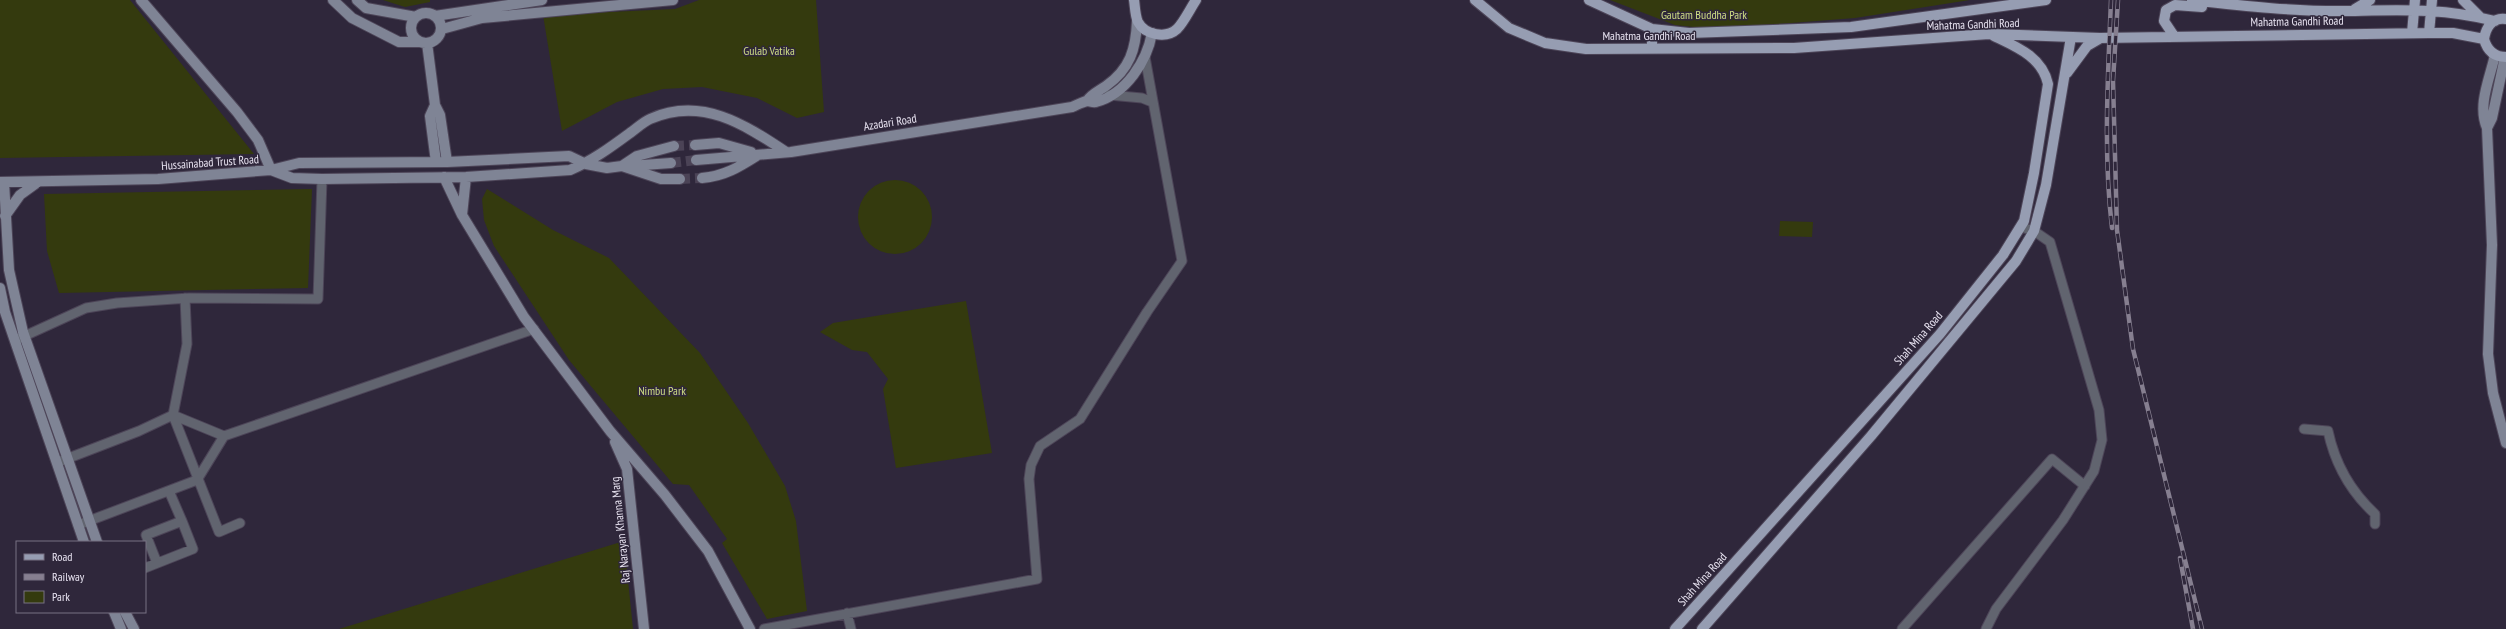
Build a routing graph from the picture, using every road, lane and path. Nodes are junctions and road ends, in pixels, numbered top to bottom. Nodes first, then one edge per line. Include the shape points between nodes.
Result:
1 (141, 0) edge
2 (332, 0) edge
3 (356, 0) edge
4 (542, 0) edge
5 (673, 0) edge
6 (1134, 0) edge
7 (1196, 0) edge
8 (1475, 0) edge
9 (1589, 0) edge
10 (2046, 0) edge
11 (2192, 0) edge
12 (2370, 0) edge
13 (2463, 0) edge
14 (595, 3) edge
15 (2217, 3) junction
16 (2414, 5) edge
17 (2432, 5) edge
18 (2350, 11) junction
19 (435, 16) junction
20 (416, 17) junction
21 (2480, 17) junction
22 (2506, 19) edge
23 (1137, 21) junction
24 (2495, 21) junction
25 (442, 29) junction
26 (1652, 29) junction
27 (1152, 33) junction
28 (2412, 33) junction
29 (2429, 33) junction
30 (1989, 34) junction
31 (2174, 36) junction
32 (2071, 37) junction
33 (2100, 38) junction
34 (2484, 39) junction
35 (423, 43) junction
36 (1652, 48) junction
37 (2502, 56) edge
38 (1145, 57) junction
39 (2065, 76) junction
40 (1109, 95) junction
41 (1087, 101) junction
42 (1152, 102) junction
43 (435, 105) junction
44 (695, 145) tunnel mouth
45 (674, 146) tunnel mouth
46 (786, 152) junction
47 (758, 155) junction
48 (696, 160) tunnel mouth
49 (436, 162) junction
50 (446, 162) junction
51 (671, 163) tunnel mouth
52 (586, 164) junction
53 (622, 166) junction
54 (271, 170) junction
55 (444, 177) junction
56 (466, 177) junction
57 (702, 178) tunnel mouth
58 (322, 179) junction
59 (680, 179) tunnel mouth
60 (40, 181) junction
61 (2, 182) edge
62 (462, 215) junction
63 (5, 216) junction
64 (2021, 227) junction
65 (2034, 231) junction
66 (0, 288) edge
67 (185, 298) junction
68 (534, 329) junction
69 (19, 338) junction
70 (173, 415) junction
71 (2304, 429) dead end
72 (610, 431) junction
73 (224, 436) junction
74 (2506, 443) edge
75 (68, 458) junction
76 (57, 463) junction
77 (1817, 469) junction
78 (197, 480) junction
79 (1831, 481) junction
80 (2084, 486) junction
81 (169, 491) junction
82 (89, 521) junction
83 (182, 521) junction
84 (240, 523) dead end
85 (2375, 524) dead end
86 (78, 526) junction
87 (84, 541) edge
88 (96, 541) edge
89 (157, 563) junction
90 (146, 568) edge
91 (1719, 580) junction
92 (1733, 592) junction
93 (114, 613) edge
94 (126, 613) edge
95 (847, 613) junction
96 (121, 629) edge
97 (134, 629) edge
98 (644, 629) edge
99 (750, 629) edge
100 (764, 629) edge
101 (851, 629) edge
102 (1675, 629) edge
103 (1702, 629) edge
104 (1902, 629) edge
105 (1986, 629) edge

1 - 54 street via 237,112 258,140
2 - 35 street via 352,18 399,42
3 - 20 street via 366,8
4 - 19 street
5 - 14 street via 635,5
6 - 23 main road
7 - 27 main road via 1178,28 1170,34
8 - 36 main road, Mahatma Gandhi Road via 1509,28 1545,43 1586,49
9 - 26 main road, Mahatma Gandhi Road
10 - 26 main road, Mahatma Gandhi Road via 1851,27 1689,33
11 - 15 main road, Mahatma Gandhi Road
12 - 18 main road
13 - 21 main road
14 - 25 street via 482,18
15 - 18 main road, Mahatma Gandhi Road
15 - 31 main road via 2209,7 2176,5 2166,10 2164,21
16 - 17 main road, Mahatma Gandhi Road
16 - 18 main road, Mahatma Gandhi Road
16 - 28 main road
17 - 21 main road, Mahatma Gandhi Road
17 - 29 main road
19 - 20 street via 425,13
19 - 25 street via 439,19
20 - 35 street via 412,31
21 - 24 main road, Mahatma Gandhi Road
22 - 24 main road
23 - 27 main road
23 - 41 street via 1134,49 1127,67
24 - 34 main road via 2485,32
25 - 35 street via 438,38
26 - 36 main road
27 - 38 street
28 - 29 main road, Mahatma Gandhi Road
28 - 31 main road, Mahatma Gandhi Road
29 - 34 main road, Mahatma Gandhi Road via 2453,33
30 - 32 main road, Mahatma Gandhi Road
30 - 36 main road, Mahatma Gandhi Road via 1794,48
30 - 64 main road, Shah Mina Road via 2030,56 2045,74 2048,84 2034,173
31 - 33 main road, Mahatma Gandhi Road
32 - 33 main road, Mahatma Gandhi Road
32 - 39 main road
33 - 39 main road via 2087,46
34 - 37 main road via 2486,46
35 - 43 street
37 - 74 street via 2492,118 2487,128 2492,245 2488,354 2493,392
38 - 40 street via 1135,73
38 - 42 street
39 - 65 main road via 2046,185
40 - 41 street, Azadari Road via 1094,102
40 - 42 street via 1142,98
41 - 46 street, Azadari Road via 1072,106
42 - 95 street via 1182,261 1080,419 1040,446 1031,465 1029,479 1038,579
43 - 49 street via 430,116
43 - 50 street via 440,115
44 - 47 street via 719,143
45 - 53 street via 637,156
46 - 47 street, Azadari Road
46 - 52 street via 736,121 714,112 678,111 649,119
47 - 48 street
47 - 57 street, Azadari Road via 736,170
49 - 50 street
49 - 54 street via 299,163
50 - 52 street via 569,156
51 - 53 street
52 - 53 street via 607,168
52 - 56 street, Hussainabad Trust Road via 570,170
53 - 59 street via 661,179
54 - 58 street, Hussainabad Trust Road via 292,178
54 - 60 street, Hussainabad Trust Road via 158,179
55 - 56 street, Hussainabad Trust Road
55 - 58 street, Hussainabad Trust Road
55 - 62 street
56 - 62 street
58 - 67 street via 318,299
60 - 61 street, Hussainabad Trust Road
60 - 63 street via 20,195
61 - 63 street
62 - 68 street
63 - 69 street via 9,270
64 - 65 street
64 - 77 main road, Shah Mina Road via 2003,255 1940,334
65 - 79 main road via 2011,267
65 - 80 street via 2050,242 2099,410 2102,440 2094,472
66 - 69 street via 5,312
67 - 69 street via 86,308
67 - 70 street via 187,344
68 - 72 street
68 - 73 street
69 - 75 street
69 - 76 street
70 - 73 street
70 - 75 street
70 - 78 street
71 - 85 street via 2328,431 2331,446 2346,480 2362,502 2375,514
72 - 98 street, Raj Narayan Khanna Marg via 627,468
72 - 99 street via 665,495 708,551
73 - 78 street
75 - 76 street
75 - 82 street
76 - 86 street
77 - 79 main road
77 - 91 main road, Shah Mina Road
78 - 81 street
78 - 84 street via 219,532
79 - 92 main road
80 - 104 street via 2052,459
80 - 105 street via 2063,520 1996,609
81 - 82 street
81 - 83 street
82 - 86 street
82 - 88 street
83 - 89 street via 146,535
83 - 89 street via 193,549
86 - 87 street
89 - 90 street
91 - 92 main road
91 - 102 main road, Shah Mina Road
92 - 103 main road
93 - 96 street
94 - 97 street
95 - 100 street
95 - 101 street

